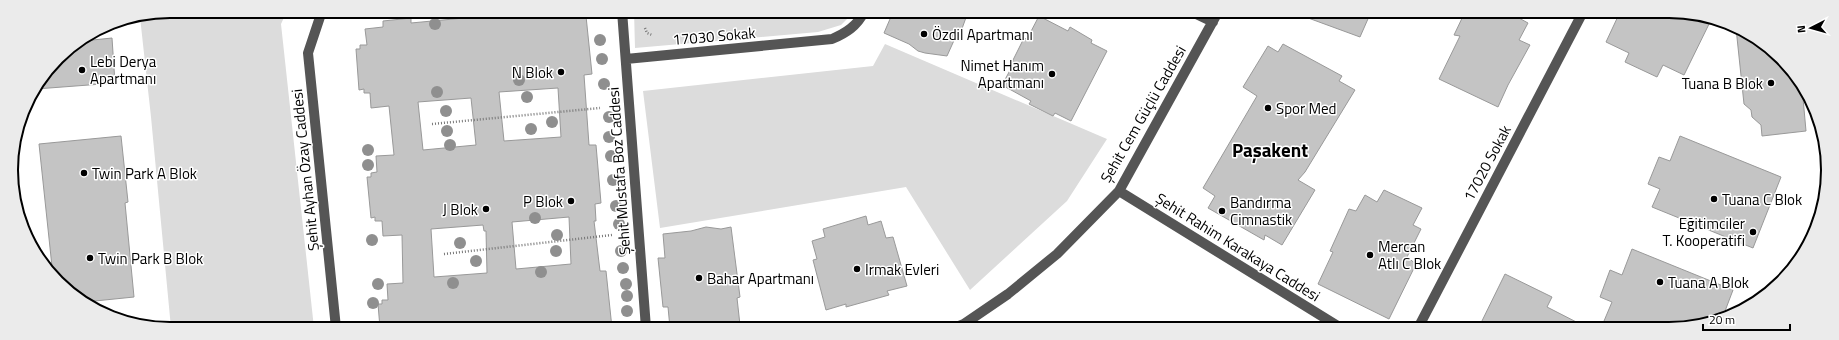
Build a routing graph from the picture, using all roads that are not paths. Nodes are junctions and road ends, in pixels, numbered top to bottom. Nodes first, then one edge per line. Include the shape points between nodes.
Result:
1 (320, 18) edge
2 (623, 18) edge
3 (861, 18) edge
4 (1205, 18) edge
5 (1215, 18) edge
6 (1581, 18) edge
7 (1213, 22) junction
8 (626, 60) junction
9 (1119, 191) junction
10 (335, 322) edge
11 (646, 322) edge
12 (967, 322) edge
13 (1331, 322) edge
14 (1421, 322) edge

1 - 10 street, Şehit Ayhan Özay Caddesi via 308,53
2 - 8 street, Şehit Mustafa Boz Caddesi
3 - 8 street, 17030 Sokak via 846,33 832,39
4 - 7 street
5 - 7 street, Şehit Cem Güçlü Caddesi
6 - 14 street, 17020 Sokak
7 - 9 street, Şehit Cem Güçlü Caddesi
8 - 11 street, Şehit Mustafa Boz Caddesi
9 - 12 street, Şehit Cem Güçlü Caddesi via 1057,254 1008,294
9 - 13 street, Şehit Rahim Karakaya Caddesi

